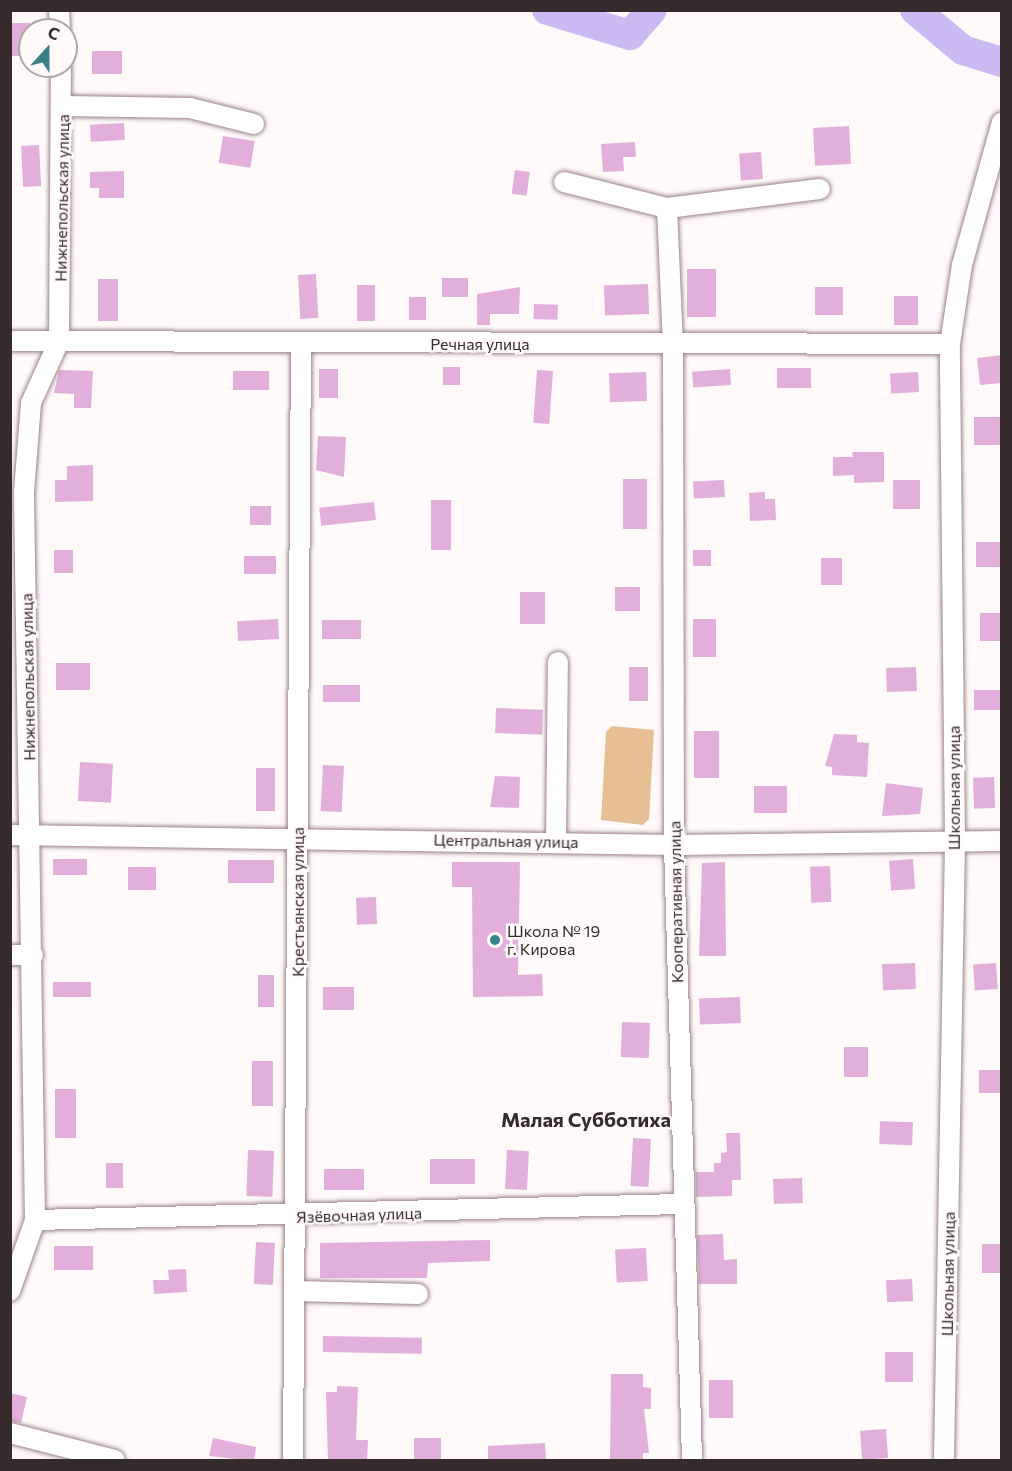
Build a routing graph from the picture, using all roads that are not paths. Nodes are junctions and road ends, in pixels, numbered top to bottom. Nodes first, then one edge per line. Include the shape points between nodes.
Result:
1 (62, 78) edge
2 (63, 106) junction
3 (1002, 122) edge
4 (254, 124) dead end
5 (564, 182) dead end
6 (820, 189) dead end
7 (667, 207) junction
8 (10, 341) edge
9 (59, 341) junction
10 (673, 343) junction
11 (301, 344) junction
12 (950, 344) junction
13 (558, 662) dead end
14 (10, 835) edge
15 (32, 835) junction
16 (298, 837) junction
17 (955, 841) junction
18 (1002, 841) edge
19 (556, 843) junction
20 (674, 845) junction
21 (10, 955) edge
22 (33, 955) junction
23 (682, 1204) junction
24 (295, 1218) junction
25 (35, 1220) junction
26 (10, 1291) edge
27 (295, 1291) junction
28 (418, 1294) dead end
29 (10, 1433) edge
30 (115, 1461) edge
31 (293, 1461) edge
32 (692, 1461) edge
33 (944, 1461) edge

1 - 2 street, Нижнепольская улица
2 - 4 street via 190,108
2 - 9 street, Нижнепольская улица
3 - 12 street, Школьная улица via 962,265
5 - 7 street
6 - 7 street
7 - 10 street, Кооперативная улица
8 - 9 street, Речная улица
9 - 11 street, Речная улица
9 - 15 street, Нижнепольская улица via 31,403 24,492
10 - 11 street, Речная улица
10 - 12 street, Речная улица
10 - 20 street, Кооперативная улица
11 - 16 street, Крестьянская улица
12 - 17 street, Школьная улица
13 - 19 street
14 - 15 street, Центральная улица
15 - 16 street, Центральная улица
15 - 22 street, Нижнепольская улица
16 - 19 street, Центральная улица
16 - 24 street, Крестьянская улица
17 - 18 street, Центральная улица
17 - 20 street, Центральная улица
17 - 33 street, Школьная улица
19 - 20 street, Центральная улица
20 - 23 street, Кооперативная улица
21 - 22 street
22 - 25 street, Нижнепольская улица
23 - 24 street, Язёвочная улица
23 - 32 street, Кооперативная улица
24 - 25 street, Язёвочная улица
24 - 27 street, Крестьянская улица
25 - 26 street, Нижнепольская улица
27 - 28 street
27 - 31 street, Крестьянская улица
29 - 30 street

